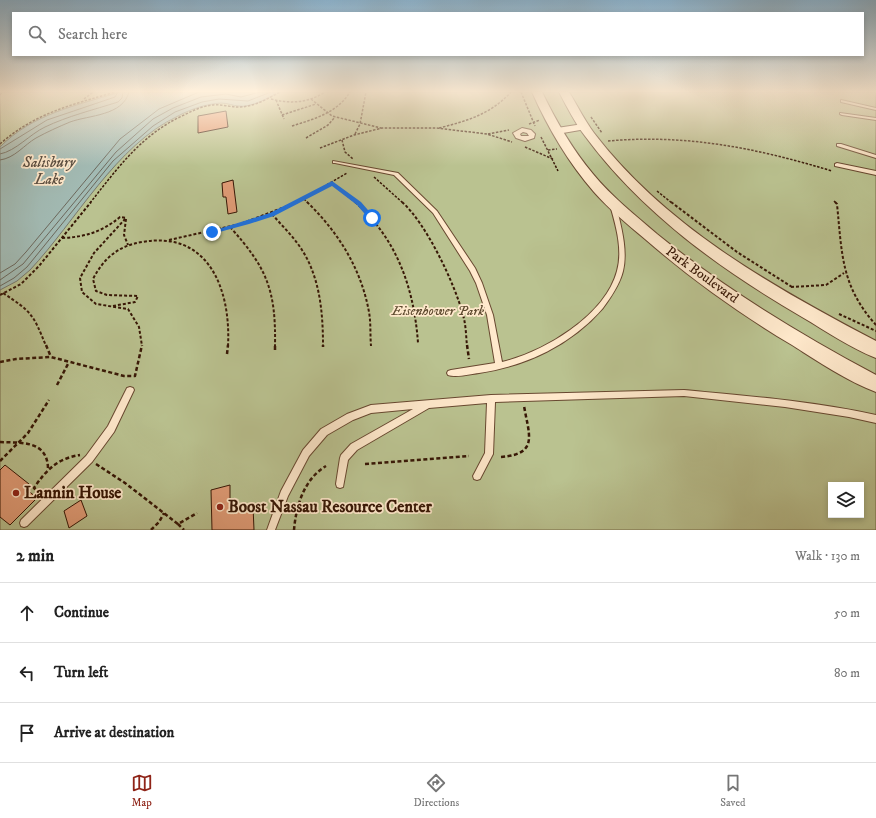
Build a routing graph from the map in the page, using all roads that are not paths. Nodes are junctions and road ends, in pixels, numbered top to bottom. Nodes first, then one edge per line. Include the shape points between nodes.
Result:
1 (548, 117) edge
2 (583, 117) edge
3 (861, 117) edge
4 (876, 119) edge
5 (587, 122) junction
6 (557, 131) junction
7 (839, 145) dead end
8 (876, 157) edge
9 (335, 162) dead end
10 (837, 165) dead end
11 (876, 173) edge
12 (612, 202) junction
13 (876, 350) edge
14 (499, 365) junction
15 (451, 373) dead end
16 (876, 384) edge
17 (130, 390) dead end
18 (491, 399) junction
19 (430, 403) junction
20 (876, 420) edge
21 (477, 476) dead end
22 (340, 484) dead end
23 (24, 523) dead end
24 (271, 530) edge

1 - 6 street, Park Boulevard
2 - 5 street, Park Boulevard
3 - 4 lane
5 - 6 street
5 - 13 street, Park Boulevard via 638,190 686,232 750,277 830,326
6 - 12 street, Park Boulevard via 567,148
7 - 8 lane
9 - 14 lane via 396,174 435,212 479,283 490,315
10 - 11 lane
12 - 14 lane via 621,236 620,271 604,303 576,331 526,358
12 - 16 street, Park Boulevard via 666,250 731,298 820,354
14 - 15 lane
17 - 23 lane via 111,429 89,459
18 - 19 lane
18 - 20 lane via 684,393 785,403
18 - 21 lane via 489,454
19 - 22 lane via 354,446 344,458
19 - 24 lane via 371,410 350,417 324,432 306,453 284,494

